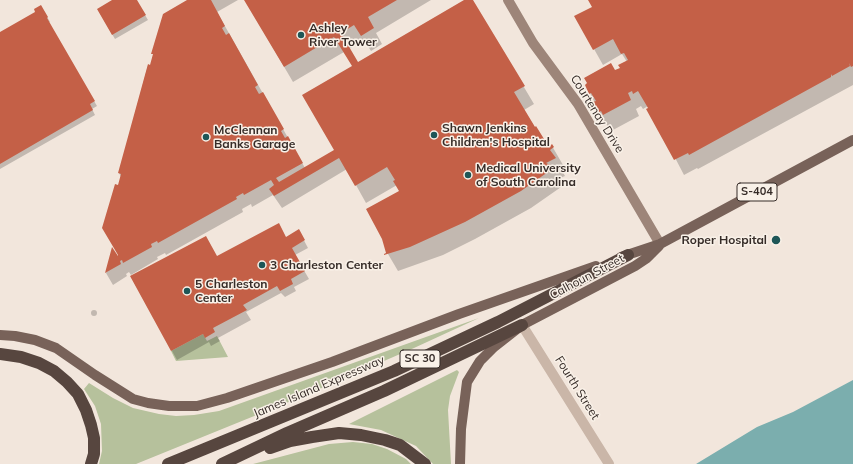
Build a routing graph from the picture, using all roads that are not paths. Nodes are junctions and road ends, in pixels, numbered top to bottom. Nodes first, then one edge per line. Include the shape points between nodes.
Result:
1 (508, 0) edge
2 (853, 140) edge
3 (660, 244) junction
4 (628, 255) junction
5 (522, 325) junction
6 (0, 335) edge
7 (0, 354) edge
8 (236, 458) junction
9 (91, 464) edge
10 (168, 464) edge
11 (222, 464) edge
12 (425, 464) edge
13 (460, 464) edge
14 (609, 464) edge

1 - 3 street, Courtenay Drive via 533,42 578,104
2 - 3 main road, Calhoun Street / S-404
3 - 4 main road, Calhoun Street / S-404
3 - 5 main road, Calhoun Street / S-404 via 635,266
4 - 6 main road, Calhoun Street via 332,362 197,406 169,406 133,399 56,348 35,340
4 - 10 highway, James Island Expressway / SC 30 via 498,322 394,371
5 - 8 highway, SC 30
5 - 13 main road, Calhoun Street via 494,347 467,382 461,428
5 - 14 street, Fourth Street
7 - 9 highway via 39,363 54,371 78,394 86,410 94,438
8 - 11 highway, SC 30
8 - 12 highway, SC 30 via 290,441 339,433 361,434 400,445

